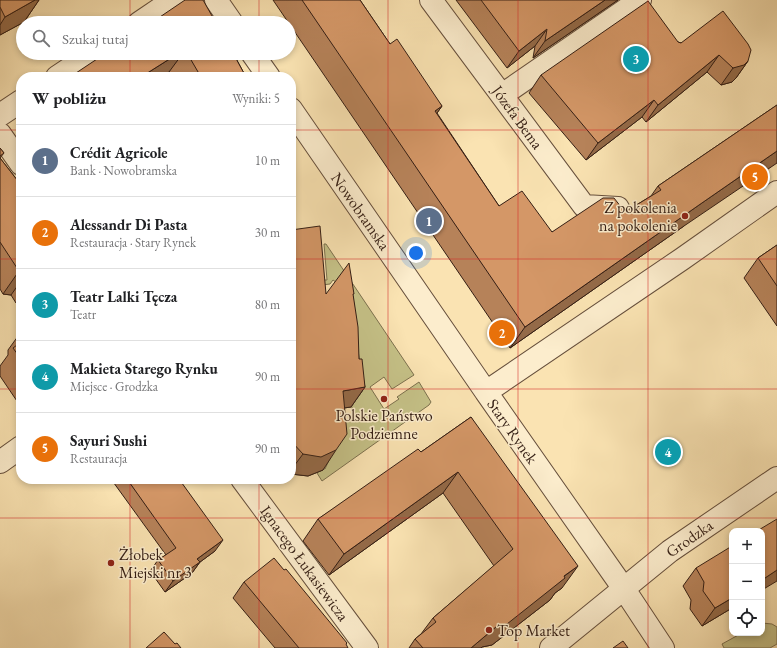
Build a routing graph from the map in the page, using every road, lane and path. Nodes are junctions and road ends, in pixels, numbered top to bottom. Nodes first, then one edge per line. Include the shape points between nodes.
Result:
1 (173, 0) edge
2 (216, 0) edge
3 (431, 0) edge
4 (640, 0) edge
5 (149, 16) edge
6 (227, 16) edge
7 (82, 60) edge
8 (257, 60) edge
9 (64, 72) edge
10 (265, 72) edge
11 (502, 96) junction
12 (16, 104) edge
13 (0, 115) edge
14 (296, 116) edge
15 (0, 134) edge
16 (16, 157) edge
17 (777, 192) edge
18 (618, 208) edge
19 (486, 392) junction
20 (16, 451) edge
21 (0, 462) edge
22 (777, 478) edge
23 (246, 484) edge
24 (624, 589) junction
25 (367, 648) edge
26 (550, 648) edge
27 (663, 648) edge

1 - 5 street
2 - 6 street
3 - 11 street, Józefa Bema
4 - 11 street
7 - 9 street
8 - 10 street
11 - 18 street, Józefa Bema via 584,206
12 - 13 street
14 - 19 street, Nowobramska
15 - 16 street
17 - 19 street, Stary Rynek
19 - 24 street, Stary Rynek
20 - 21 street
22 - 24 street, Grodzka via 670,551
23 - 25 street, Ignacego Łukasiewicza
24 - 26 street, Grodzka
24 - 27 street, Stary Rynek

